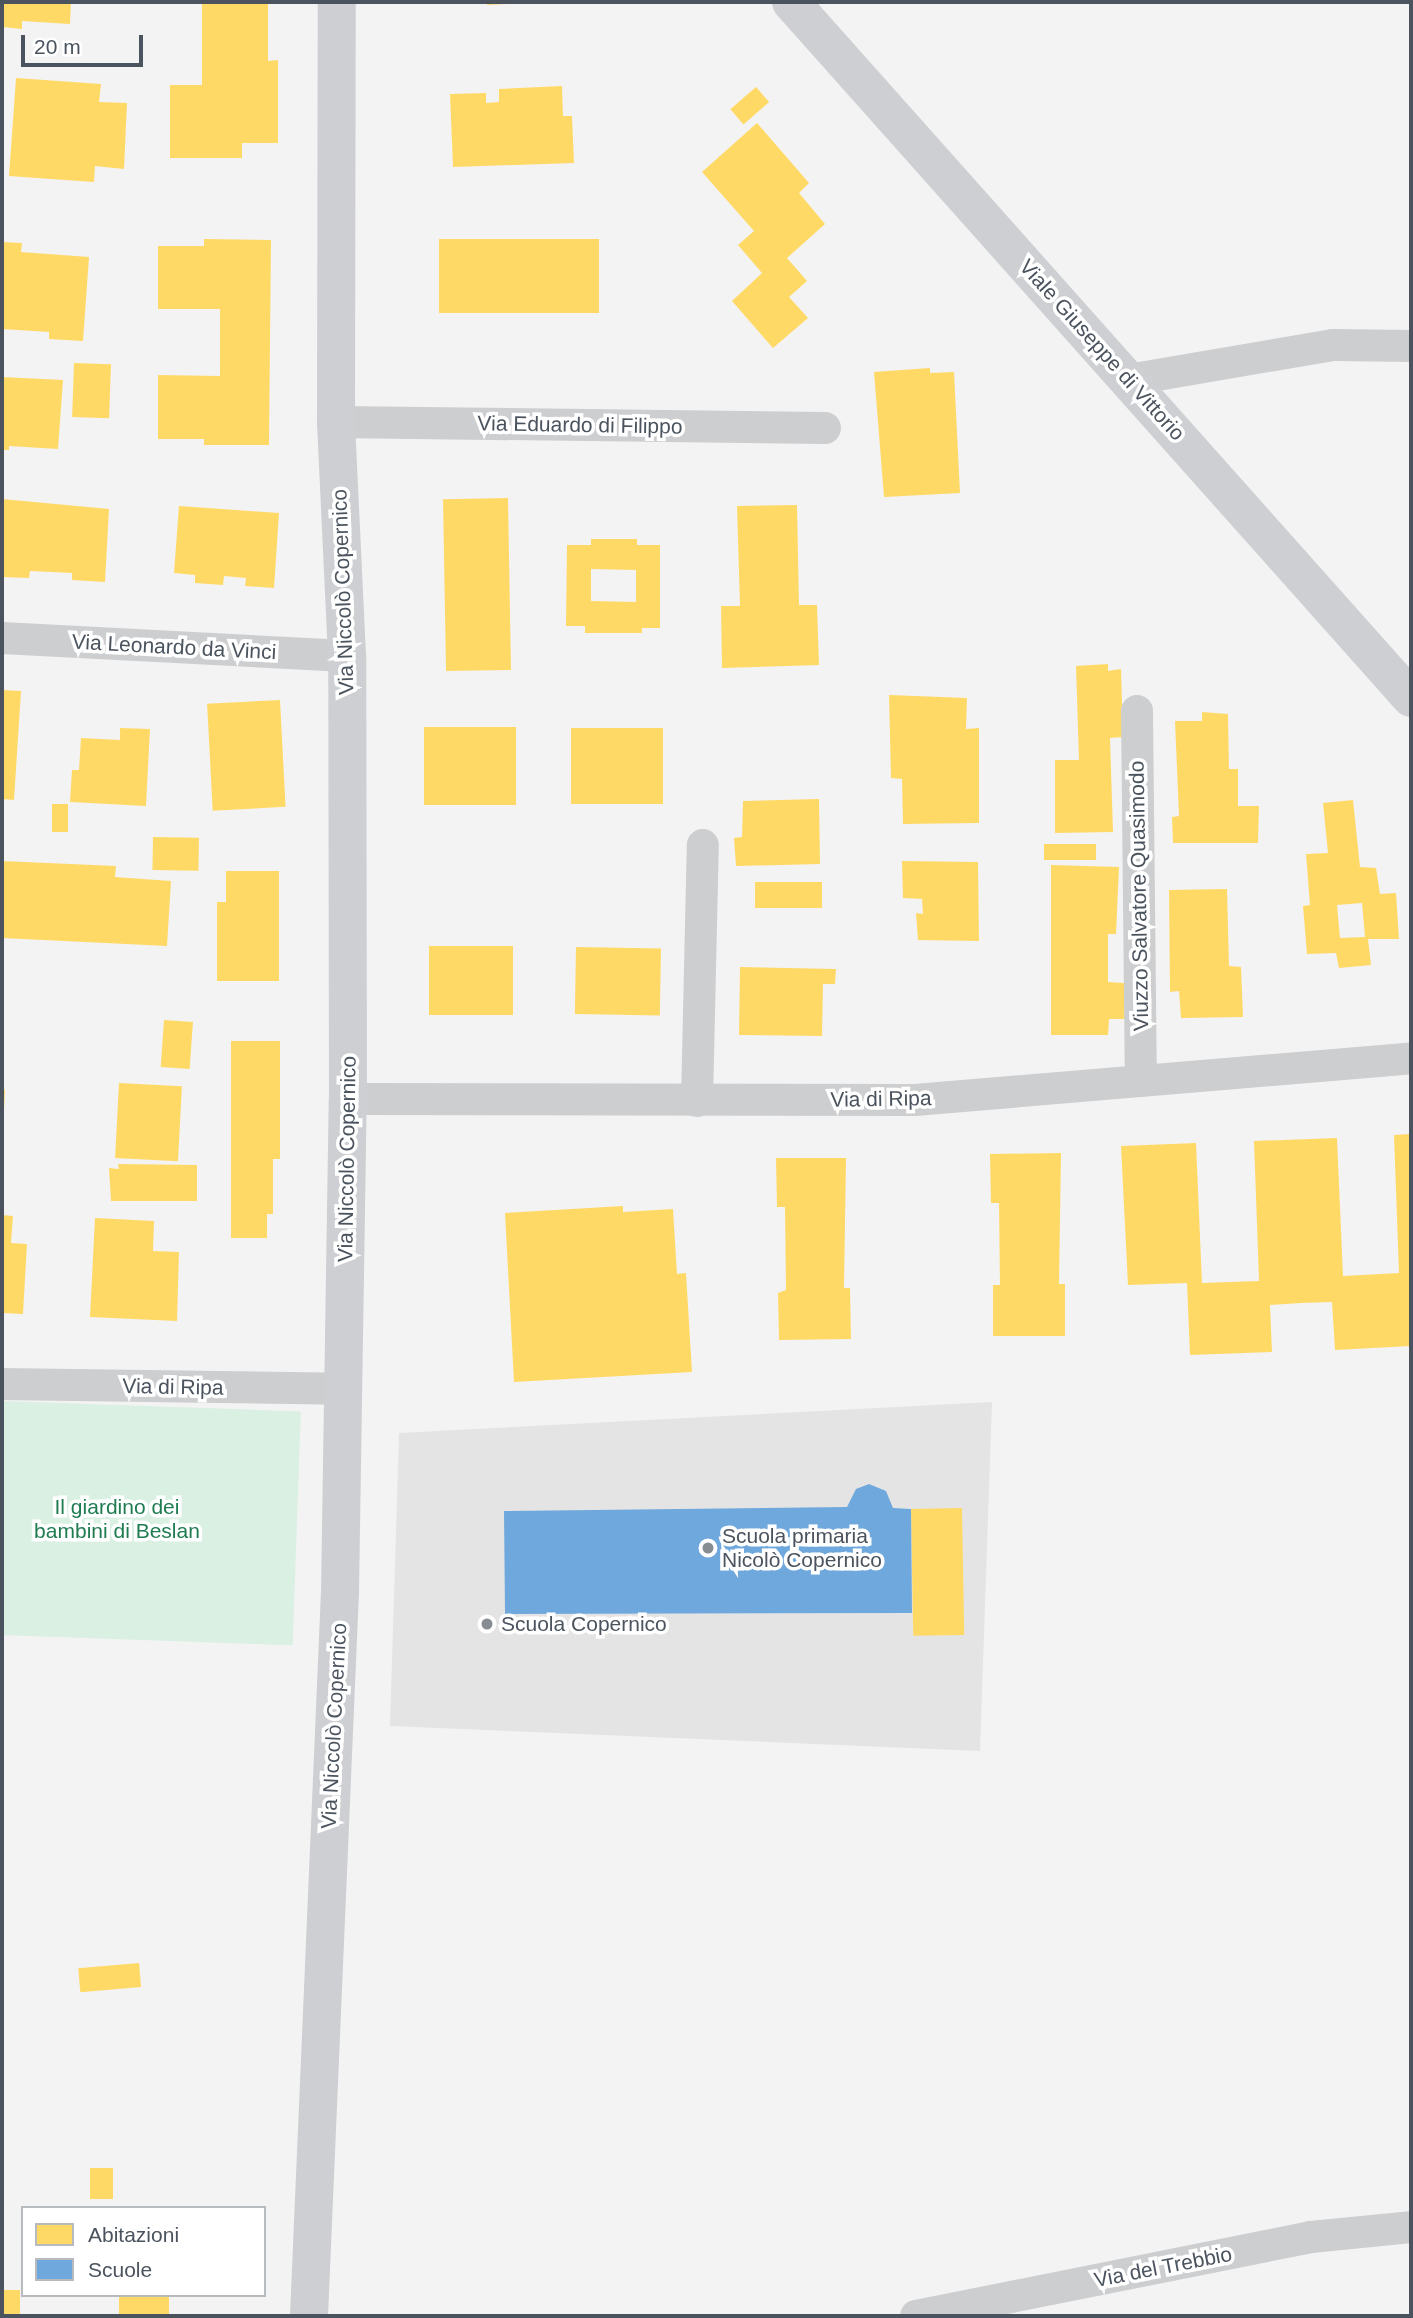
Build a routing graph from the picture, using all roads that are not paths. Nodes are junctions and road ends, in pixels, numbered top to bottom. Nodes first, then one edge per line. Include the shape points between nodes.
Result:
1 (337, 2) edge
2 (791, 2) edge
3 (1411, 346) edge
4 (1128, 380) junction
5 (336, 422) junction
6 (825, 428) dead end
7 (2, 639) edge
8 (347, 656) junction
9 (1411, 698) edge
10 (1137, 711) dead end
11 (703, 845) dead end
12 (1411, 1058) edge
13 (1141, 1081) junction
14 (348, 1099) junction
15 (698, 1101) junction
16 (2, 1384) edge
17 (344, 1389) junction
18 (1411, 2227) edge
19 (309, 2316) edge
20 (916, 2316) edge

1 - 5 main road, Via Niccolò Copernico
2 - 4 main road, Viale Giuseppe di Vittorio
3 - 4 street via 1333,345
4 - 9 main road, Viale Giuseppe di Vittorio
5 - 6 street, Via Eduardo di Filippo
5 - 8 main road, Via Niccolò Copernico
7 - 8 street, Via Leonardo da Vinci
8 - 14 main road, Via Niccolò Copernico
10 - 13 street, Viuzzo Salvatore Quasimodo
11 - 15 street
12 - 13 street, Via di Ripa
13 - 15 street, Via di Ripa via 915,1100
14 - 15 street, Via di Ripa
14 - 17 main road, Via Niccolò Copernico
16 - 17 street, Via di Ripa
17 - 19 main road, Via Niccolò Copernico via 340,1603
18 - 20 street, Via del Trebbio via 1311,2237

